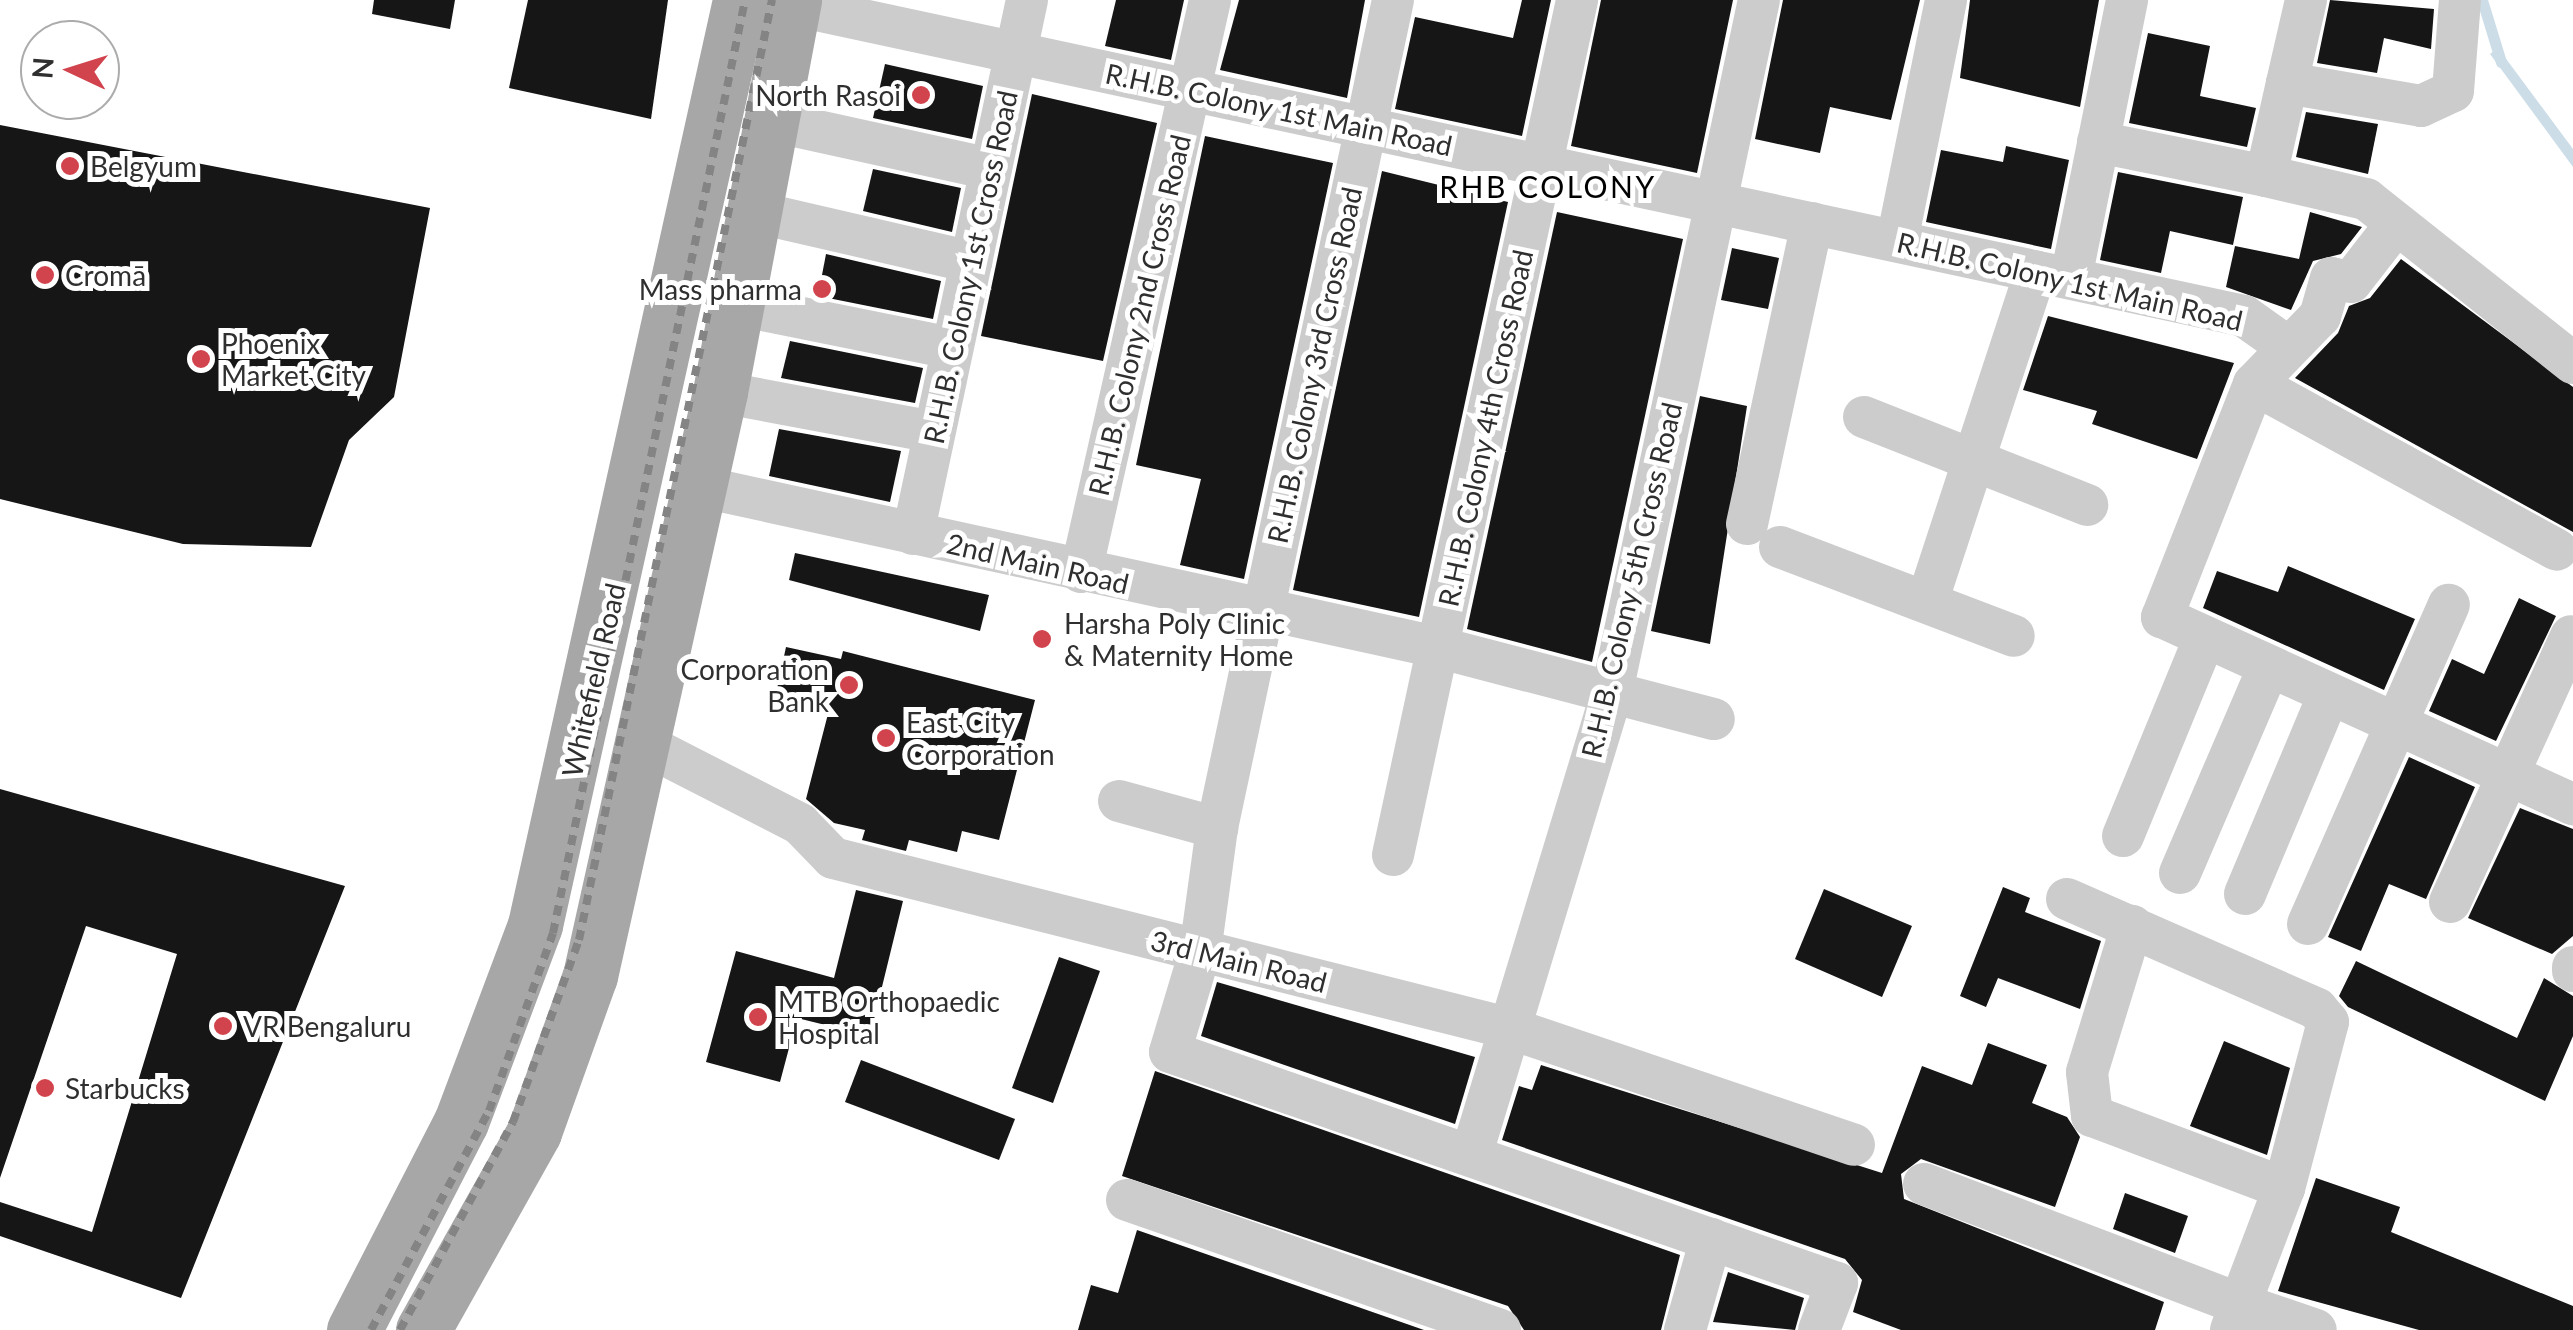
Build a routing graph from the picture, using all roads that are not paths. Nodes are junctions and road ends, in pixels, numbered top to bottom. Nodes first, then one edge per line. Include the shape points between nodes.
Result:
1 (1027, 0) edge
2 (1210, 0) edge
3 (1392, 0) edge
4 (1576, 0) edge
5 (1759, 0) edge
6 (1946, 0) edge
7 (2127, 0) edge
8 (2306, 0) edge
9 (2460, 0) edge
10 (776, 2) edge
11 (1016, 53) junction
12 (2287, 83) junction
13 (1190, 90) junction
14 (772, 121) junction
15 (1365, 128) junction
16 (2098, 142) junction
17 (1541, 166) junction
18 (991, 169) junction
19 (2266, 176) junction
20 (1712, 202) junction
21 (755, 212) junction
22 (1812, 223) junction
23 (2396, 224) junction
24 (1897, 242) junction
25 (970, 262) junction
26 (2053, 275) junction
27 (738, 305) junction
28 (2285, 344) junction
29 (952, 348) junction
30 (2573, 363) edge
31 (2254, 384) junction
32 (720, 392) junction
33 (1864, 417) dead end
34 (934, 432) junction
35 (1978, 462) junction
36 (698, 486) junction
37 (2087, 505) dead end
38 (912, 534) junction
39 (2556, 550) dead end
40 (1081, 572) junction
41 (1927, 602) junction
42 (2448, 605) dead end
43 (1260, 613) junction
44 (2014, 636) dead end
45 (2571, 636) edge
46 (2204, 639) junction
47 (1438, 647) junction
48 (2269, 666) junction
49 (1612, 692) junction
50 (2330, 694) junction
51 (1714, 719) dead end
52 (2395, 726) junction
53 (644, 744) junction
54 (2508, 775) junction
55 (1119, 800) dead end
56 (2573, 804) edge
57 (1217, 828) junction
58 (2123, 836) dead end
59 (1393, 855) dead end
60 (2180, 873) dead end
61 (2245, 894) dead end
62 (2067, 899) dead end
63 (2450, 902) dead end
64 (2308, 924) dead end
65 (2132, 926) junction
66 (1200, 952) junction
67 (1512, 1029) junction
68 (1854, 1146) dead end
69 (1472, 1153) junction
70 (1924, 1184) dead end
71 (2284, 1188) junction
72 (1127, 1200) dead end
73 (1711, 1239) junction
74 (2236, 1317) edge
75 (1831, 1326) edge
76 (354, 1330) edge
77 (423, 1330) edge
78 (1500, 1330) edge
79 (1685, 1330) edge
80 (2316, 1330) edge

1 - 11 street, R.H.B. Colony 1st Cross Road
2 - 13 street, R.H.B. Colony 2nd Cross Road
3 - 15 street, R.H.B. Colony 3rd Cross Road
4 - 17 street, R.H.B. Colony 4th Cross Road
5 - 20 street, R.H.B. Colony 5th Cross Road
6 - 24 street
7 - 16 street
8 - 12 street
9 - 12 street via 2453,91 2421,106
10 - 11 street, R.H.B. Colony 1st Main Road
10 - 14 main road
10 - 76 main road, Whitefield Road via 534,925 461,1122
11 - 13 street, R.H.B. Colony 1st Main Road
11 - 18 street, R.H.B. Colony 1st Cross Road
12 - 19 street
13 - 15 street, R.H.B. Colony 1st Main Road
13 - 40 street, R.H.B. Colony 2nd Cross Road
14 - 18 street
14 - 21 main road
15 - 17 street, R.H.B. Colony 1st Main Road
15 - 43 street, R.H.B. Colony 3rd Cross Road
16 - 19 street
16 - 26 street
17 - 20 street, R.H.B. Colony 1st Main Road
17 - 47 street, R.H.B. Colony 4th Cross Road
18 - 25 street, R.H.B. Colony 1st Cross Road
19 - 23 street via 2366,200
20 - 22 street, R.H.B. Colony 1st Main Road
20 - 49 street, R.H.B. Colony 5th Cross Road
21 - 25 street
21 - 27 main road
22 - 24 street, R.H.B. Colony 1st Main Road
22 - 41 street via 1764,535
23 - 28 street via 2350,282 2331,278 2320,316
23 - 30 street
24 - 26 street, R.H.B. Colony 1st Main Road
25 - 29 street, R.H.B. Colony 1st Cross Road
26 - 28 street, R.H.B. Colony 1st Main Road via 2244,316
26 - 35 street
27 - 29 street
27 - 32 main road
28 - 31 street
29 - 34 street, R.H.B. Colony 1st Cross Road
31 - 39 street
31 - 46 street via 2162,616
32 - 34 street
32 - 36 main road
33 - 35 street
34 - 38 street, R.H.B. Colony 1st Cross Road
35 - 37 street
35 - 41 street
36 - 38 street, 2nd Main Road
36 - 53 main road
38 - 40 street, 2nd Main Road
40 - 43 street, 2nd Main Road
41 - 44 street
42 - 52 street
43 - 47 street, 2nd Main Road
43 - 57 street, R.H.B. Colony 3rd Cross Road
45 - 54 street
46 - 48 street
46 - 58 street
47 - 49 street, 2nd Main Road
47 - 59 street, R.H.B. Colony 4th Cross Road
48 - 50 street
48 - 60 street
49 - 51 street, 2nd Main Road
49 - 67 street, R.H.B. Colony 5th Cross Road
50 - 52 street
50 - 61 street
52 - 54 street
52 - 64 street
53 - 66 street, 3rd Main Road via 800,824 832,858
53 - 77 main road via 619,872 564,1054 534,1132
54 - 56 street
54 - 63 street
55 - 57 street
57 - 66 street, R.H.B. Colony 3rd Cross Road
62 - 65 street
65 - 71 street via 2328,1022
65 - 71 street via 2087,1072 2092,1116
66 - 67 street, 3rd Main Road
66 - 69 street, R.H.B. Colony 3rd Cross Road via 1170,1052
67 - 68 street, 3rd Main Road
67 - 69 street, R.H.B. Colony 5th Cross Road
69 - 73 street
70 - 74 street
71 - 74 street
72 - 78 street
73 - 75 street via 1836,1283
73 - 79 street
74 - 80 street

